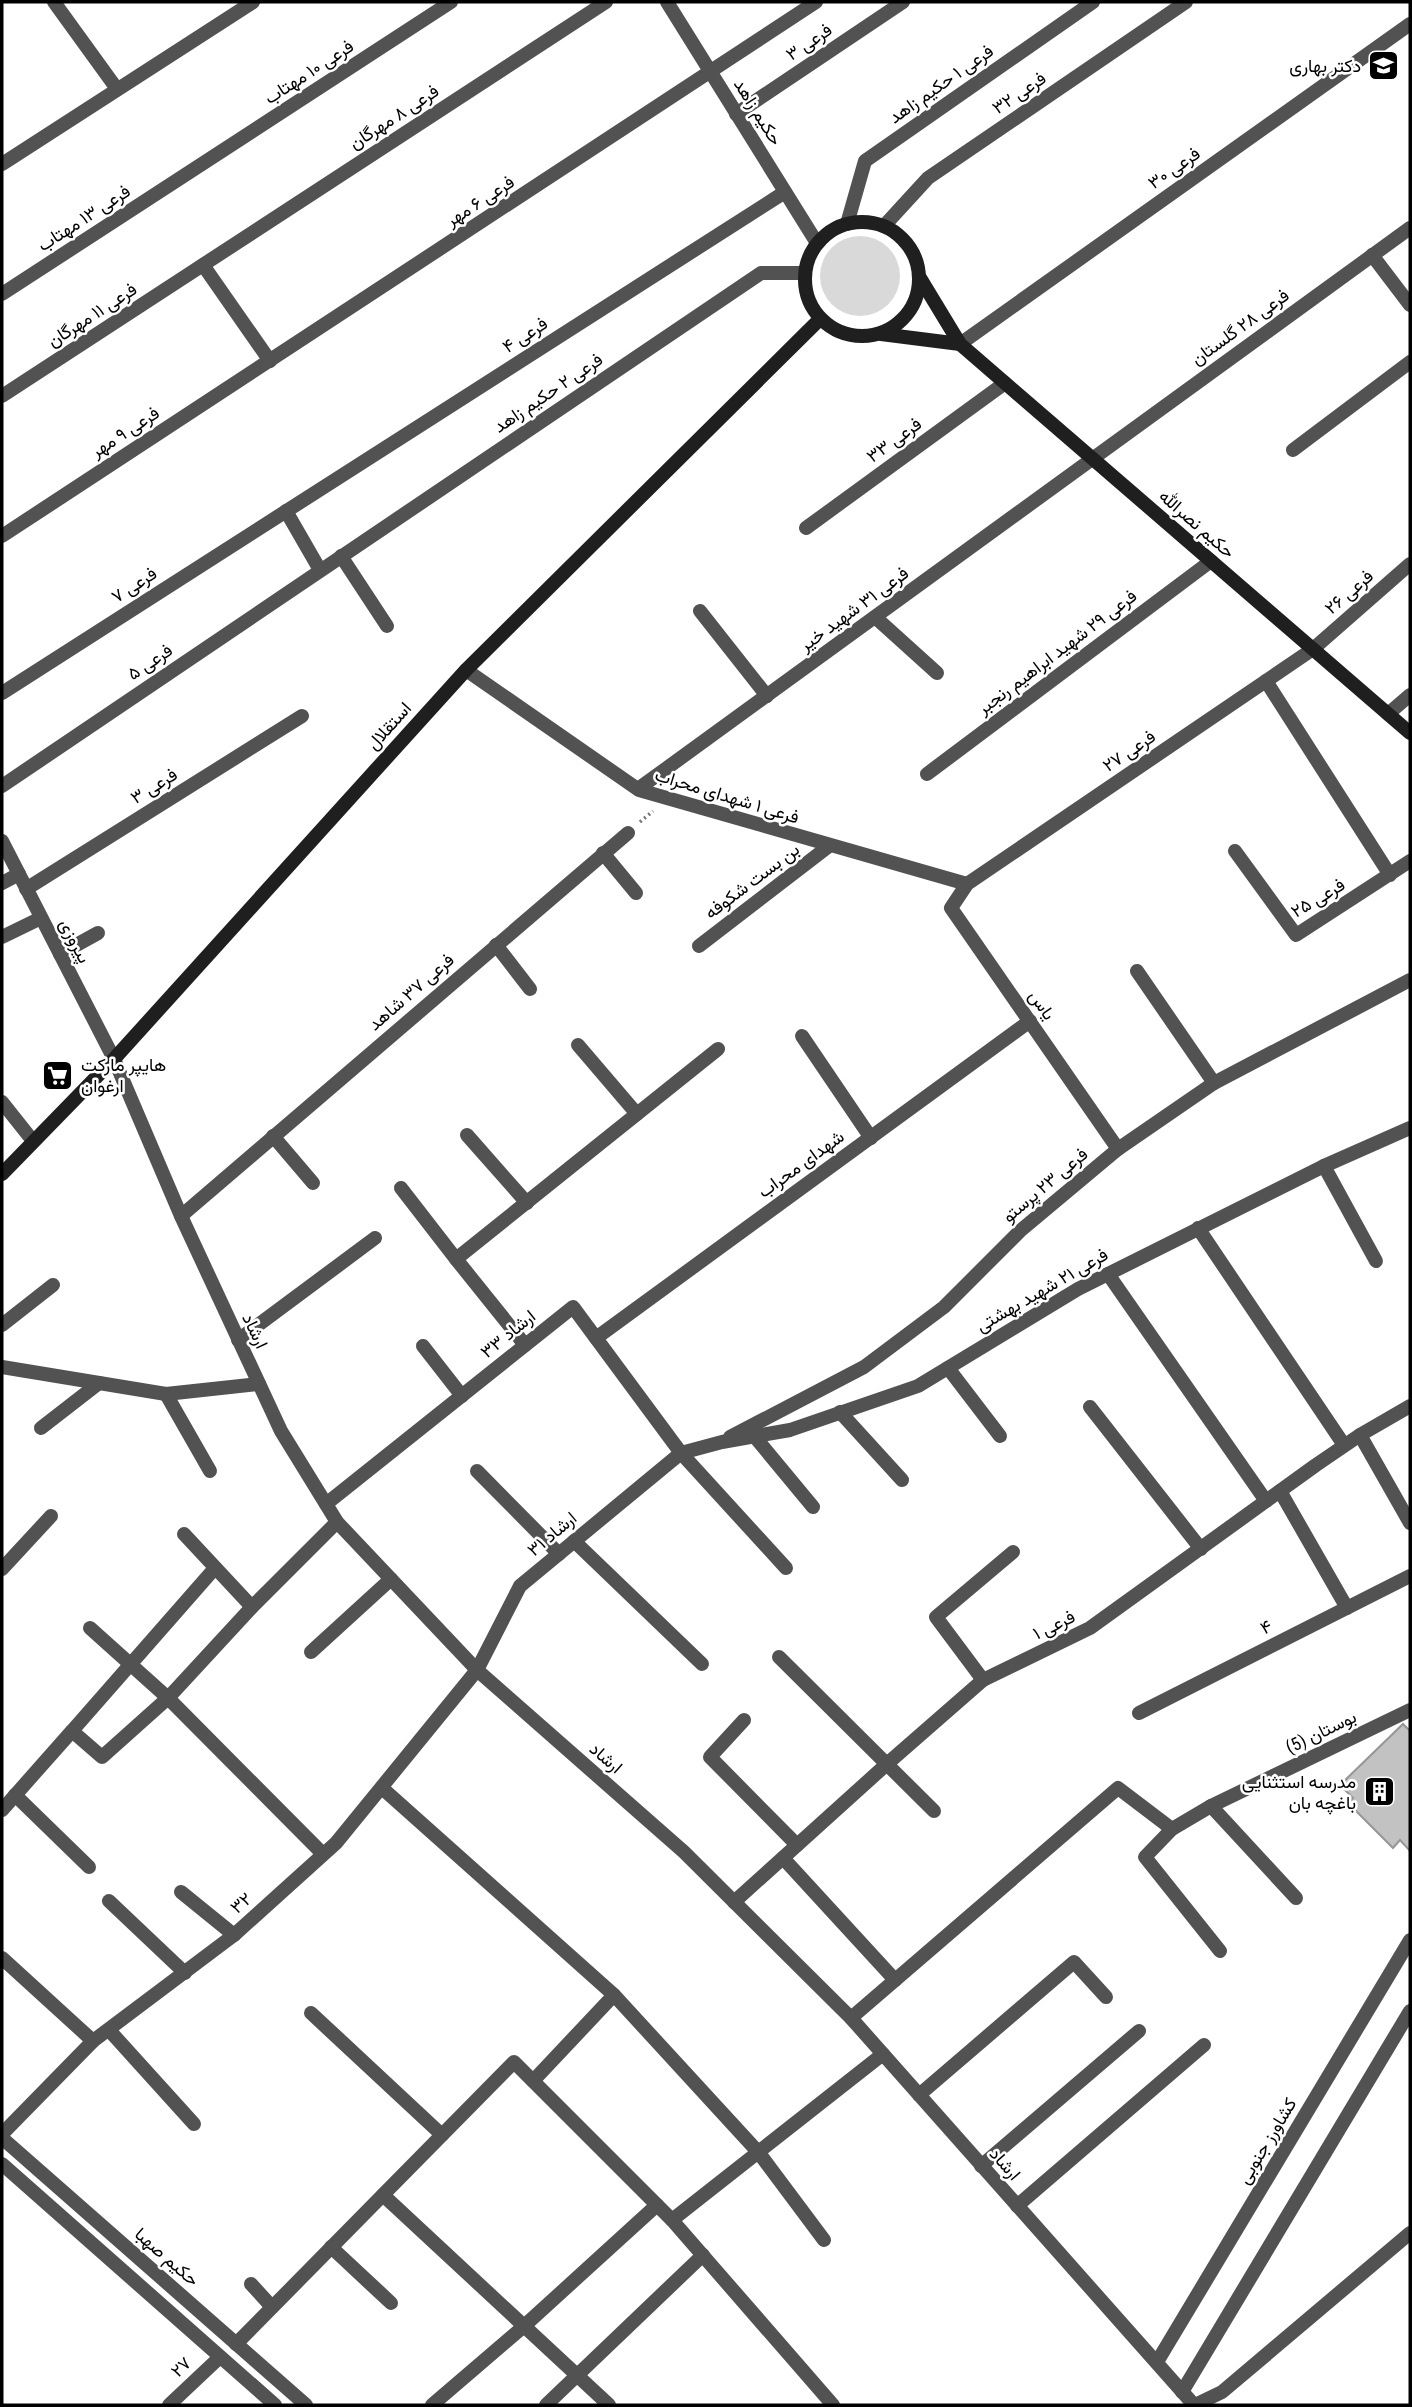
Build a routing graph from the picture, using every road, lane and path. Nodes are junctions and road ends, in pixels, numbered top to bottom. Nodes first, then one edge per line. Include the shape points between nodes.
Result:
1 (54, 2) edge
2 (253, 2) edge
3 (451, 2) edge
4 (606, 2) edge
5 (667, 2) edge
6 (816, 2) edge
7 (903, 2) edge
8 (1093, 2) edge
9 (1186, 2) edge
10 (1410, 24) edge
11 (711, 73) junction
12 (117, 89) junction
13 (736, 114) junction
14 (2, 164) edge
15 (187, 174) joint
16 (785, 192) junction
17 (847, 224) junction
18 (884, 226) junction
19 (1410, 228) edge
20 (817, 243) junction
21 (1372, 255) junction
22 (202, 265) junction
23 (805, 273) junction
24 (920, 278) junction
25 (2, 294) edge
26 (1410, 304) edge
27 (820, 319) junction
28 (880, 334) junction
29 (960, 344) junction
30 (270, 361) junction
31 (1410, 362) edge
32 (1005, 383) junction
33 (2, 396) edge
34 (1293, 450) dead end
35 (1091, 458) junction
36 (286, 511) junction
37 (806, 528) dead end
38 (2, 536) edge
39 (341, 556) junction
40 (1211, 561) junction
41 (1410, 564) edge
42 (320, 570) junction
43 (700, 611) dead end
44 (875, 617) junction
45 (387, 626) dead end
46 (1313, 649) junction
47 (466, 670) junction
48 (937, 673) dead end
49 (1266, 681) junction
50 (2, 693) edge
51 (1410, 695) edge
52 (767, 696) junction
53 (1388, 714) junction
54 (302, 716) dead end
55 (1410, 733) edge
56 (927, 774) dead end
57 (2, 786) edge
58 (638, 789) junction
59 (667, 799) junction
60 (628, 833) joint
61 (2, 841) edge
62 (830, 846) junction
63 (1235, 851) dead end
64 (603, 853) junction
65 (1410, 861) edge
66 (19, 874) junction
67 (1391, 875) junction
68 (2, 883) edge
69 (967, 884) junction
70 (26, 889) junction
71 (636, 893) dead end
72 (41, 918) junction
73 (98, 933) dead end
74 (2, 936) edge
75 (496, 945) junction
76 (699, 946) dead end
77 (60, 954) junction
78 (1137, 971) dead end
79 (1410, 979) edge
80 (530, 989) dead end
81 (1030, 1021) junction
82 (802, 1036) dead end
83 (578, 1045) dead end
84 (718, 1049) dead end
85 (114, 1059) junction
86 (1214, 1083) junction
87 (2, 1102) edge
88 (638, 1114) junction
89 (1406, 1130) edge
90 (467, 1135) dead end
91 (273, 1136) junction
92 (870, 1138) junction
93 (33, 1141) junction
94 (1410, 1146) edge
95 (1118, 1149) junction
96 (1324, 1166) junction
97 (2, 1174) edge
98 (313, 1183) dead end
99 (401, 1188) dead end
100 (527, 1203) junction
101 (181, 1216) junction
102 (1198, 1228) junction
103 (375, 1238) dead end
104 (456, 1259) junction
105 (1376, 1261) dead end
106 (1108, 1274) junction
107 (53, 1284) dead end
108 (2, 1325) edge
109 (596, 1338) junction
110 (238, 1340) junction
111 (525, 1345) junction
112 (424, 1346) dead end
113 (2, 1367) edge
114 (948, 1368) junction
115 (99, 1383) junction
116 (259, 1384) junction
117 (166, 1394) junction
118 (462, 1396) junction
119 (1410, 1406) edge
120 (1090, 1407) dead end
121 (841, 1412) junction
122 (41, 1428) dead end
123 (750, 1432) junction
124 (1360, 1435) junction
125 (1000, 1436) dead end
126 (1345, 1445) junction
127 (681, 1452) junction
128 (210, 1471) dead end
129 (477, 1471) dead end
130 (902, 1480) dead end
131 (1280, 1491) junction
132 (1266, 1501) junction
133 (326, 1504) junction
134 (813, 1507) dead end
135 (51, 1516) dead end
136 (337, 1522) junction
137 (1410, 1522) edge
138 (184, 1534) dead end
139 (574, 1541) junction
140 (1201, 1549) junction
141 (1013, 1552) dead end
142 (559, 1554) junction
143 (215, 1568) junction
144 (786, 1568) dead end
145 (2, 1570) edge
146 (1410, 1576) edge
147 (391, 1579) junction
148 (252, 1607) junction
149 (1347, 1608) junction
150 (90, 1628) dead end
151 (311, 1652) dead end
152 (779, 1657) dead end
153 (702, 1664) dead end
154 (131, 1666) junction
155 (477, 1670) junction
156 (983, 1680) junction
157 (168, 1698) junction
158 (1410, 1710) edge
159 (1139, 1713) dead end
160 (744, 1720) dead end
161 (72, 1731) junction
162 (888, 1763) junction
163 (382, 1787) junction
164 (15, 1795) junction
165 (1212, 1806) junction
166 (2, 1810) edge
167 (934, 1811) dead end
168 (1172, 1829) junction
169 (797, 1845) junction
170 (323, 1854) junction
171 (783, 1858) junction
172 (89, 1867) dead end
173 (181, 1892) dead end
174 (1296, 1898) dead end
175 (109, 1901) dead end
176 (734, 1902) junction
177 (234, 1935) junction
178 (1410, 1940) edge
179 (1220, 1951) dead end
180 (2, 1958) edge
181 (185, 1973) junction
182 (895, 1980) junction
183 (614, 1995) junction
184 (1107, 1997) dead end
185 (1410, 2011) edge
186 (311, 2013) dead end
187 (851, 2018) junction
188 (108, 2030) junction
189 (1139, 2031) dead end
190 (93, 2041) junction
191 (1204, 2045) dead end
192 (883, 2054) junction
193 (533, 2081) junction
194 (919, 2095) junction
195 (194, 2124) dead end
196 (442, 2135) junction
197 (2, 2136) edge
198 (760, 2153) junction
199 (2, 2165) edge
200 (981, 2166) junction
201 (383, 2194) junction
202 (657, 2205) junction
203 (1017, 2206) junction
204 (672, 2220) junction
205 (1410, 2233) edge
206 (824, 2240) dead end
207 (331, 2247) junction
208 (703, 2255) junction
209 (251, 2284) dead end
210 (391, 2303) dead end
211 (272, 2307) junction
212 (523, 2327) junction
213 (236, 2343) junction
214 (220, 2357) junction
215 (1157, 2362) junction
216 (576, 2376) junction
217 (1182, 2392) junction
218 (169, 2405) edge
219 (275, 2405) edge
220 (306, 2405) edge
221 (432, 2405) edge
222 (546, 2405) edge
223 (610, 2405) edge
224 (833, 2405) edge
225 (1195, 2405) edge

1 - 12 street
2 - 12 street
3 - 15 street, فرعی ۱۰ مهتاب
4 - 22 street, فرعی ۸ مهرگان
5 - 11 street, حکیم زاهد
6 - 11 street
7 - 13 street, فرعی ۳
8 - 17 street, فرعی ۱ حکیم زاهد via 865,161
9 - 18 street, فرعی ۳۲ via 928,178
10 - 29 street, فرعی ۳۰
11 - 13 street, حکیم زاهد
11 - 30 street, فرعی ۶ مهر
12 - 14 street
13 - 16 street, حکیم زاهد
15 - 25 street, فرعی ۱۳ مهتاب
16 - 20 street, حکیم زاهد
16 - 36 street, فرعی ۴
17 - 18 main road
17 - 20 main road
18 - 24 main road via 910,247
19 - 21 street, فرعی ۲۸ گلستان
20 - 23 main road
21 - 26 street
21 - 35 street, فرعی ۲۸ گلستان
22 - 30 street
22 - 33 street, فرعی ۱۱ مهرگان
23 - 27 main road via 805,290
23 - 39 street, فرعی ۲ حکیم زاهد via 761,273
24 - 28 main road via 913,307 893,328
24 - 29 main road, حکیم نصرالله
27 - 28 main road via 848,335
27 - 47 main road, استقلال
28 - 29 main road
29 - 32 main road, حکیم نصرالله
30 - 38 street, فرعی ۹ مهر
31 - 34 street
32 - 35 main road, حکیم نصرالله
32 - 37 street, فرعی ۳۳
35 - 40 main road, حکیم نصرالله
35 - 44 street, فرعی ۳۱ شهید خیر
36 - 42 street
36 - 50 street, فرعی ۷
39 - 42 street, فرعی ۲ حکیم زاهد
39 - 45 street
40 - 46 main road, حکیم نصرالله
40 - 56 street, فرعی ۲۹ شهید ابراهیم رنجبر
41 - 46 street, فرعی ۲۶
42 - 57 street, فرعی ۵
43 - 52 street
44 - 48 street
44 - 52 street, فرعی ۳۱ شهید خیر
46 - 49 street, فرعی ۲۷
46 - 53 main road, حکیم نصرالله
47 - 58 street, فرعی ۱ شهدای محراب
47 - 85 main road, استقلال
49 - 67 street
49 - 69 street, فرعی ۲۷
51 - 53 street
52 - 58 street, فرعی ۳۱ شهید خیر
53 - 55 main road, حکیم نصرالله
54 - 70 street, فرعی ۳
58 - 59 street, فرعی ۱ شهدای محراب
59 - 60 path
59 - 62 street, فرعی ۱ شهدای محراب
60 - 64 street, فرعی ۳۷ شاهد
61 - 66 street, پیروزی
62 - 69 street, فرعی ۱ شهدای محراب
62 - 76 street, بن بست شکوفه
63 - 67 street, فرعی ۲۵ via 1296,935
64 - 71 street
64 - 75 street, فرعی ۳۷ شاهد
65 - 67 street, فرعی ۲۵
66 - 68 street
66 - 70 street, پیروزی
69 - 81 street, یاس via 951,908
70 - 72 street, پیروزی
72 - 74 street
72 - 77 street, پیروزی
73 - 77 street
75 - 80 street
75 - 91 street, فرعی ۳۷ شاهد
77 - 85 street, پیروزی
78 - 86 street
79 - 86 street, فرعی ۲۳ پرستو
81 - 92 street, شهدای محراب
81 - 95 street, یاس
82 - 92 street
83 - 88 street
84 - 88 street
85 - 93 main road, استقلال
85 - 101 street, ارشاد
86 - 95 street, فرعی ۲۳ پرستو
87 - 93 street
88 - 100 street
89 - 94 street
89 - 96 street, فرعی ۲۱ شهید بهشتی
90 - 100 street
91 - 98 street
91 - 101 street, فرعی ۳۷ شاهد
92 - 109 street, شهدای محراب
93 - 97 main road, استقلال
95 - 123 street, فرعی ۲۳ پرستو via 1020,1231 944,1307 864,1367
96 - 102 street, فرعی ۲۱ شهید بهشتی
96 - 105 street
99 - 104 street
100 - 104 street
101 - 110 street, ارشاد
102 - 106 street, فرعی ۲۱ شهید بهشتی
102 - 126 street
103 - 110 street
104 - 111 street
106 - 114 street, فرعی ۲۱ شهید بهشتی
106 - 132 street
107 - 108 street
109 - 111 street, ارشاد ۳۳ via 573,1307
109 - 127 street, ارشاد ۳۳
110 - 116 street, ارشاد
111 - 118 street, ارشاد ۳۳
112 - 118 street
113 - 115 street
114 - 121 street, فرعی ۲۱ شهید بهشتی via 918,1386
114 - 125 street
115 - 117 street
115 - 122 street
116 - 117 street
116 - 133 street, ارشاد via 281,1431
117 - 128 street
118 - 133 street, ارشاد ۳۳
119 - 124 street, فرعی ۱
120 - 140 street
121 - 123 street, فرعی ۲۱ شهید بهشتی via 790,1430
121 - 130 street
123 - 127 street, فرعی ۲۱ شهید بهشتی
123 - 134 street
124 - 126 street, فرعی ۱
124 - 137 street
126 - 131 street, فرعی ۱
127 - 139 street, ارشاد ۳۱
127 - 144 street, ارشاد ۳۳
129 - 142 street
131 - 132 street, فرعی ۱
131 - 149 street
132 - 140 street, فرعی ۱
133 - 136 street, ارشاد
135 - 145 street
136 - 147 street, ارشاد
136 - 148 street
138 - 143 street
139 - 142 street, ارشاد ۳۱
139 - 153 street
140 - 156 street, فرعی ۱ via 1090,1628
141 - 156 street via 936,1617
142 - 155 street, ارشاد ۳۱ via 520,1586
143 - 148 street
143 - 154 street
146 - 149 street, ۴
147 - 151 street
147 - 155 street, ارشاد
148 - 157 street
149 - 159 street, ۴
150 - 154 street
152 - 162 street
154 - 157 street
154 - 161 street
155 - 163 street, ۳۲
155 - 176 street, ارشاد via 684,1852
156 - 162 street, فرعی ۱
157 - 161 street via 102,1757
157 - 170 street
158 - 165 street, بوستان (5)
160 - 169 street via 710,1757
161 - 164 street
162 - 167 street
162 - 169 street, فرعی ۱
163 - 170 street, ۳۲
163 - 183 street
164 - 166 street
164 - 172 street
165 - 168 street, بوستان (5)
165 - 174 street
168 - 179 street, بوستان (5) via 1145,1857
168 - 182 street via 1118,1787
169 - 171 street, فرعی ۱
170 - 177 street, ۳۲
171 - 176 street, فرعی ۱
171 - 182 street
173 - 177 street
175 - 181 street
176 - 187 street, ارشاد
177 - 181 street, ۳۲
178 - 215 street, کشاورز جنوبی
180 - 190 street
181 - 188 street, ۳۲
182 - 187 street
183 - 193 street
183 - 198 street
184 - 194 street via 1074,1962
185 - 217 street
186 - 196 street
187 - 192 street, ارشاد
188 - 190 street, ۳۲
188 - 195 street
189 - 200 street
190 - 197 street, ۳۲
191 - 203 street
192 - 194 street, ارشاد
192 - 198 street
193 - 196 street, ۲۷ via 514,2063
193 - 202 street
194 - 200 street, ارشاد
196 - 201 street, ۲۷
197 - 213 street, حکیم صهبا
198 - 204 street
198 - 206 street
199 - 214 street
200 - 203 street, ارشاد
201 - 207 street, ۲۷
201 - 212 street
202 - 204 street
202 - 212 street
203 - 215 street, ارشاد
204 - 208 street
205 - 225 street via 1222,2392
207 - 210 street
207 - 211 street, ۲۷
208 - 216 street
208 - 224 street
209 - 211 street
211 - 213 street, ۲۷
212 - 216 street
212 - 221 street
213 - 214 street, ۲۷
213 - 220 street, حکیم صهبا
214 - 218 street, ۲۷
214 - 219 street
215 - 217 street, ارشاد
216 - 222 street
216 - 223 street
217 - 225 street, ارشاد

